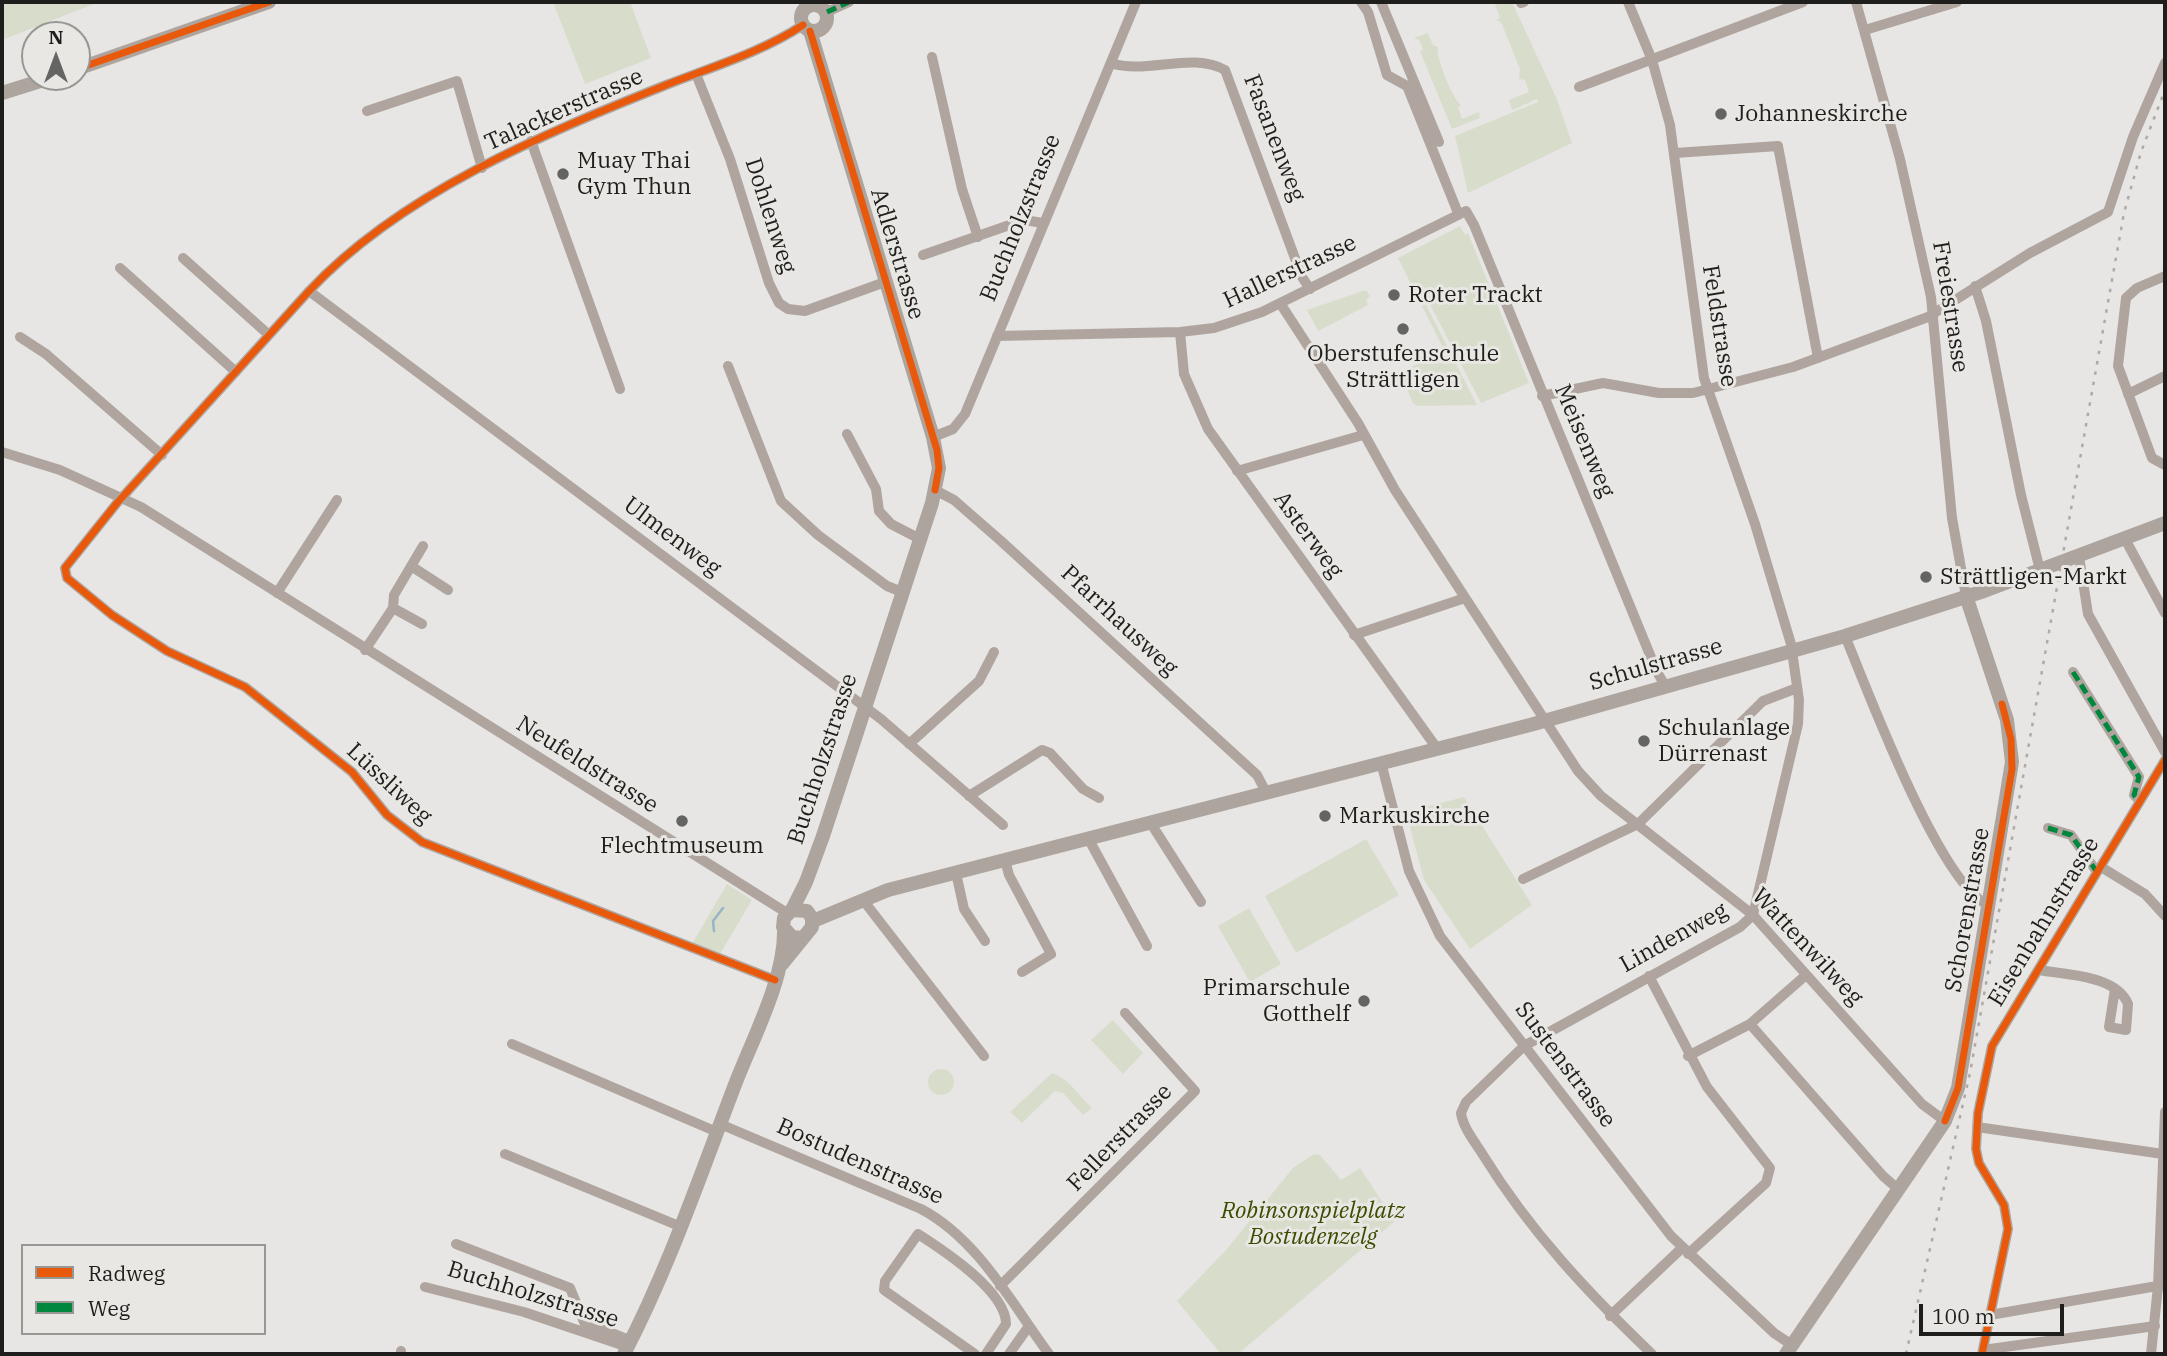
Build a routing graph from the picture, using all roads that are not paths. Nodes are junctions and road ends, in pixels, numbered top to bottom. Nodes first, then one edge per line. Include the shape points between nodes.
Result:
1 (269, 2) edge
2 (849, 2) edge
3 (1136, 2) edge
4 (1361, 2) edge
5 (1381, 2) edge
6 (1628, 2) edge
7 (1803, 2) edge
8 (1856, 2) edge
9 (1957, 2) edge
10 (819, 11) edge
11 (803, 18) edge
12 (1865, 30) junction
13 (932, 57) dead end
14 (1653, 60) junction
15 (821, 61) junction
16 (1111, 63) junction
17 (2165, 63) edge
18 (91, 64) edge
19 (696, 74) junction
20 (21, 87) edge
21 (1579, 87) dead end
22 (2, 93) edge
23 (367, 111) dead end
24 (531, 141) junction
25 (1439, 142) dead end
26 (1675, 153) junction
27 (482, 167) junction
28 (1462, 212) junction
29 (1043, 223) junction
30 (978, 237) junction
31 (923, 255) dead end
32 (183, 258) dead end
33 (120, 268) dead end
34 (2165, 276) edge
35 (885, 282) junction
36 (1975, 286) junction
37 (1310, 289) junction
38 (309, 291) junction
39 (1280, 303) junction
40 (1934, 313) junction
41 (1180, 332) junction
42 (269, 335) junction
43 (997, 336) junction
44 (20, 337) dead end
45 (1818, 358) junction
46 (728, 366) dead end
47 (236, 372) junction
48 (2165, 376) edge
49 (620, 389) dead end
50 (1706, 391) junction
51 (2128, 394) junction
52 (1542, 396) junction
53 (847, 434) dead end
54 (1363, 435) junction
55 (933, 437) junction
56 (2, 452) edge
57 (162, 456) junction
58 (2165, 465) edge
59 (1237, 471) junction
60 (935, 490) junction
61 (125, 497) junction
62 (337, 500) dead end
63 (2165, 523) edge
64 (920, 539) junction
65 (2125, 539) junction
66 (423, 546) dead end
67 (2079, 556) junction
68 (411, 566) junction
69 (2040, 570) junction
70 (448, 590) dead end
71 (902, 592) junction
72 (277, 593) junction
73 (1966, 596) junction
74 (1465, 598) junction
75 (393, 608) junction
76 (2165, 613) edge
77 (422, 624) dead end
78 (1354, 635) junction
79 (1845, 636) junction
80 (365, 650) junction
81 (1793, 651) junction
82 (994, 652) dead end
83 (2073, 672) dead end
84 (1666, 687) junction
85 (1797, 688) junction
86 (864, 709) junction
87 (1546, 720) junction
88 (909, 744) junction
89 (1436, 747) junction
90 (2165, 752) edge
91 (2165, 760) edge
92 (1381, 762) junction
93 (1266, 792) junction
94 (969, 796) junction
95 (1099, 798) dead end
96 (2140, 801) junction
97 (1150, 822) junction
98 (1638, 824) junction
99 (1003, 825) dead end
100 (2048, 828) dead end
101 (1088, 838) junction
102 (1006, 863) junction
103 (2099, 869) junction
104 (956, 873) junction
105 (1523, 879) dead end
106 (806, 882) junction
107 (863, 900) junction
108 (1201, 902) dead end
109 (1988, 905) junction
110 (789, 911) junction
111 (1753, 915) junction
112 (810, 916) junction
113 (2165, 916) edge
114 (784, 930) junction
115 (802, 938) junction
116 (985, 941) dead end
117 (1147, 946) dead end
118 (1059, 956) dead end
119 (2039, 970) junction
120 (1023, 972) dead end
121 (777, 974) junction
122 (1806, 975) junction
123 (1648, 976) junction
124 (2116, 989) dead end
125 (1125, 1013) dead end
126 (1750, 1024) junction
127 (512, 1044) dead end
128 (1524, 1046) junction
129 (984, 1056) dead end
130 (1688, 1056) junction
131 (2165, 1115) edge
132 (1945, 1121) junction
133 (1977, 1127) junction
134 (719, 1128) junction
135 (505, 1154) dead end
136 (2163, 1154) junction
137 (1898, 1189) junction
138 (2163, 1209) edge
139 (943, 1223) junction
140 (679, 1226) junction
141 (929, 1242) junction
142 (456, 1244) dead end
143 (1685, 1251) junction
144 (2162, 1285) edge
145 (1000, 1286) junction
146 (425, 1287) dead end
147 (1990, 1315) junction
148 (1610, 1316) junction
149 (1029, 1326) junction
150 (2155, 1326) junction
151 (628, 1347) edge
152 (1789, 1350) edge
153 (1982, 1352) edge
154 (975, 1354) edge
155 (986, 1354) edge
156 (1009, 1354) edge
157 (1049, 1354) edge
158 (1652, 1354) edge
159 (2151, 1354) edge

1 - 18 street
2 - 10 street
3 - 16 street, Buchholzstrasse
4 - 28 street, Meisenweg via 1387,75 1407,86
5 - 25 street
6 - 14 street, Feldstrasse
7 - 14 street
8 - 12 street, Freiestrasse
9 - 12 street
10 - 11 street via 805,8
10 - 11 street via 818,31
10 - 15 street, Adlerstrasse
11 - 15 street, Adlerstrasse
11 - 19 street, Talackerstrasse via 774,41
12 - 40 street, Freiestrasse
13 - 30 street via 962,189
14 - 21 street
14 - 26 street, Feldstrasse
15 - 35 street, Adlerstrasse
16 - 29 street, Buchholzstrasse
16 - 37 street, Fasanenweg via 1210,64 1225,71
17 - 36 street via 2133,137 2111,208
19 - 24 street, Talackerstrasse
19 - 35 street, Dohlenweg via 779,303 805,311
20 - 22 street
23 - 27 street via 457,81
24 - 27 street, Talackerstrasse
24 - 49 street
26 - 45 street via 1778,146
26 - 50 street, Feldstrasse
27 - 38 street, Talackerstrasse via 381,228
28 - 37 street, Hallerstrasse
28 - 52 street, Meisenweg via 1474,225
29 - 30 street via 1024,220
29 - 43 street, Buchholzstrasse
30 - 31 street
32 - 42 street
33 - 47 street
34 - 51 street via 2126,298 2118,366
35 - 55 street, Adlerstrasse
36 - 40 street
36 - 69 street
37 - 39 street, Hallerstrasse
38 - 42 street, Talackerstrasse
38 - 86 street, Ulmenweg
39 - 41 street, Hallerstrasse via 1226,325
39 - 54 street, Wattenwilweg
40 - 45 street
40 - 73 street, Freiestrasse via 1952,518
41 - 43 street, Hallerstrasse
41 - 59 street, Asterweg via 1188,387 1208,429
42 - 47 street, Talackerstrasse
43 - 55 street, Buchholzstrasse via 962,420 947,433
44 - 57 street via 46,354
45 - 50 street
46 - 71 street via 781,501 818,535
47 - 57 street, Talackerstrasse
48 - 51 street
50 - 52 street via 1659,393 1596,383
50 - 81 street, Feldstrasse via 1755,524
51 - 58 street via 2152,458
52 - 84 street, Meisenweg
53 - 64 street via 876,489 879,511 891,524
54 - 59 street
54 - 74 street, Wattenwilweg
55 - 60 street, Adlerstrasse via 938,460
56 - 61 street, Neufeldstrasse
57 - 61 street, Talackerstrasse
59 - 78 street, Asterweg
60 - 64 street, Buchholzstrasse
60 - 93 street, Pfarrhausweg via 954,500 1002,541 1257,775
61 - 72 street, Neufeldstrasse
61 - 121 street, Lüssliweg via 65,568 67,578 112,615 185,661 245,687 352,772 387,815 429,846
62 - 72 street
63 - 65 street, Schulstrasse
64 - 71 street, Buchholzstrasse
65 - 67 street, Schulstrasse
65 - 76 street
66 - 68 street
67 - 69 street, Schulstrasse
67 - 90 street via 2088,614
68 - 70 street
68 - 75 street via 394,595
69 - 73 street, Schulstrasse
71 - 86 street, Buchholzstrasse
72 - 80 street, Neufeldstrasse
73 - 79 street, Schulstrasse
73 - 109 street, Schorenstrasse via 2012,747
74 - 78 street
74 - 87 street, Wattenwilweg
75 - 77 street
75 - 80 street
78 - 89 street, Asterweg
79 - 81 street, Schulstrasse
79 - 109 street via 1927,828 1969,890
80 - 110 street, Neufeldstrasse
81 - 84 street, Schulstrasse
81 - 85 street, Lindenweg
82 - 88 street via 979,681
83 - 96 street via 2139,777 2133,795
84 - 87 street, Schulstrasse
85 - 98 street via 1763,701
85 - 111 street, Lindenweg via 1798,724
86 - 88 street, Ulmenweg
86 - 106 street, Buchholzstrasse
87 - 89 street, Schulstrasse
87 - 98 street, Wattenwilweg via 1591,787
88 - 94 street, Ulmenweg
89 - 92 street, Schulstrasse
91 - 96 street, Eisenbahnstrasse
92 - 93 street, Schulstrasse
92 - 128 street, Sustenstrasse via 1404,857 1421,902 1440,936
93 - 97 street, Schulstrasse
94 - 95 street via 1042,751 1050,753 1083,789
94 - 99 street, Ulmenweg
96 - 103 street, Eisenbahnstrasse
97 - 101 street, Schulstrasse
97 - 108 street
98 - 105 street
98 - 111 street, Wattenwilweg
100 - 103 street via 2071,835 2091,867
101 - 102 street, Schulstrasse
101 - 117 street
102 - 104 street, Schulstrasse
102 - 118 street
102 - 120 street via 1051,954
103 - 113 street via 2145,894
103 - 119 street, Eisenbahnstrasse
104 - 107 street, Schulstrasse
104 - 116 street via 964,909
106 - 110 street, Buchholzstrasse
106 - 112 street, Buchholzstrasse
107 - 112 street, Schulstrasse
107 - 129 street
109 - 132 street, Schorenstrasse via 1958,1088
110 - 112 street
110 - 114 street
111 - 122 street, Wattenwilweg
111 - 123 street, Lindenweg via 1740,927
112 - 115 street via 811,930
114 - 115 street
114 - 121 street, Buchholzstrasse
115 - 121 street, Buchholzstrasse
119 - 124 street via 2091,979
119 - 133 street, Eisenbahnstrasse via 1992,1046
121 - 134 street, Buchholzstrasse
122 - 126 street
122 - 132 street, Wattenwilweg via 1922,1104
123 - 128 street, Lindenweg
123 - 130 street
125 - 145 street, Fellerstrasse via 1195,1091
126 - 130 street
126 - 137 street
127 - 134 street, Bostudenstrasse
128 - 143 street, Sustenstrasse
128 - 148 street, Lindenweg via 1466,1102 1461,1118 1530,1224
130 - 143 street via 1728,1118 1768,1163 1771,1174
131 - 136 street
132 - 137 street, Schorenstrasse
133 - 136 street
133 - 147 street, Eisenbahnstrasse via 1979,1163 2008,1217
134 - 139 street, Bostudenstrasse via 921,1209
134 - 140 street, Buchholzstrasse
135 - 140 street
136 - 138 street
137 - 152 street, Schorenstrasse
138 - 144 street
139 - 141 street
139 - 145 street, Bostudenstrasse
140 - 151 street, Buchholzstrasse
141 - 154 street via 918,1234 885,1281 884,1290
141 - 155 street via 973,1274 1003,1311 1006,1324
142 - 151 street via 570,1288 584,1322
143 - 148 street
143 - 152 street, Sustenstrasse
144 - 147 street
144 - 150 street
145 - 149 street, Bostudenstrasse
146 - 151 street, Buchholzstrasse via 524,1312
147 - 153 street, Eisenbahnstrasse
148 - 158 street
149 - 156 street
149 - 157 street, Bostudenstrasse
150 - 153 street, Eisenbahnstrasse
150 - 159 street

